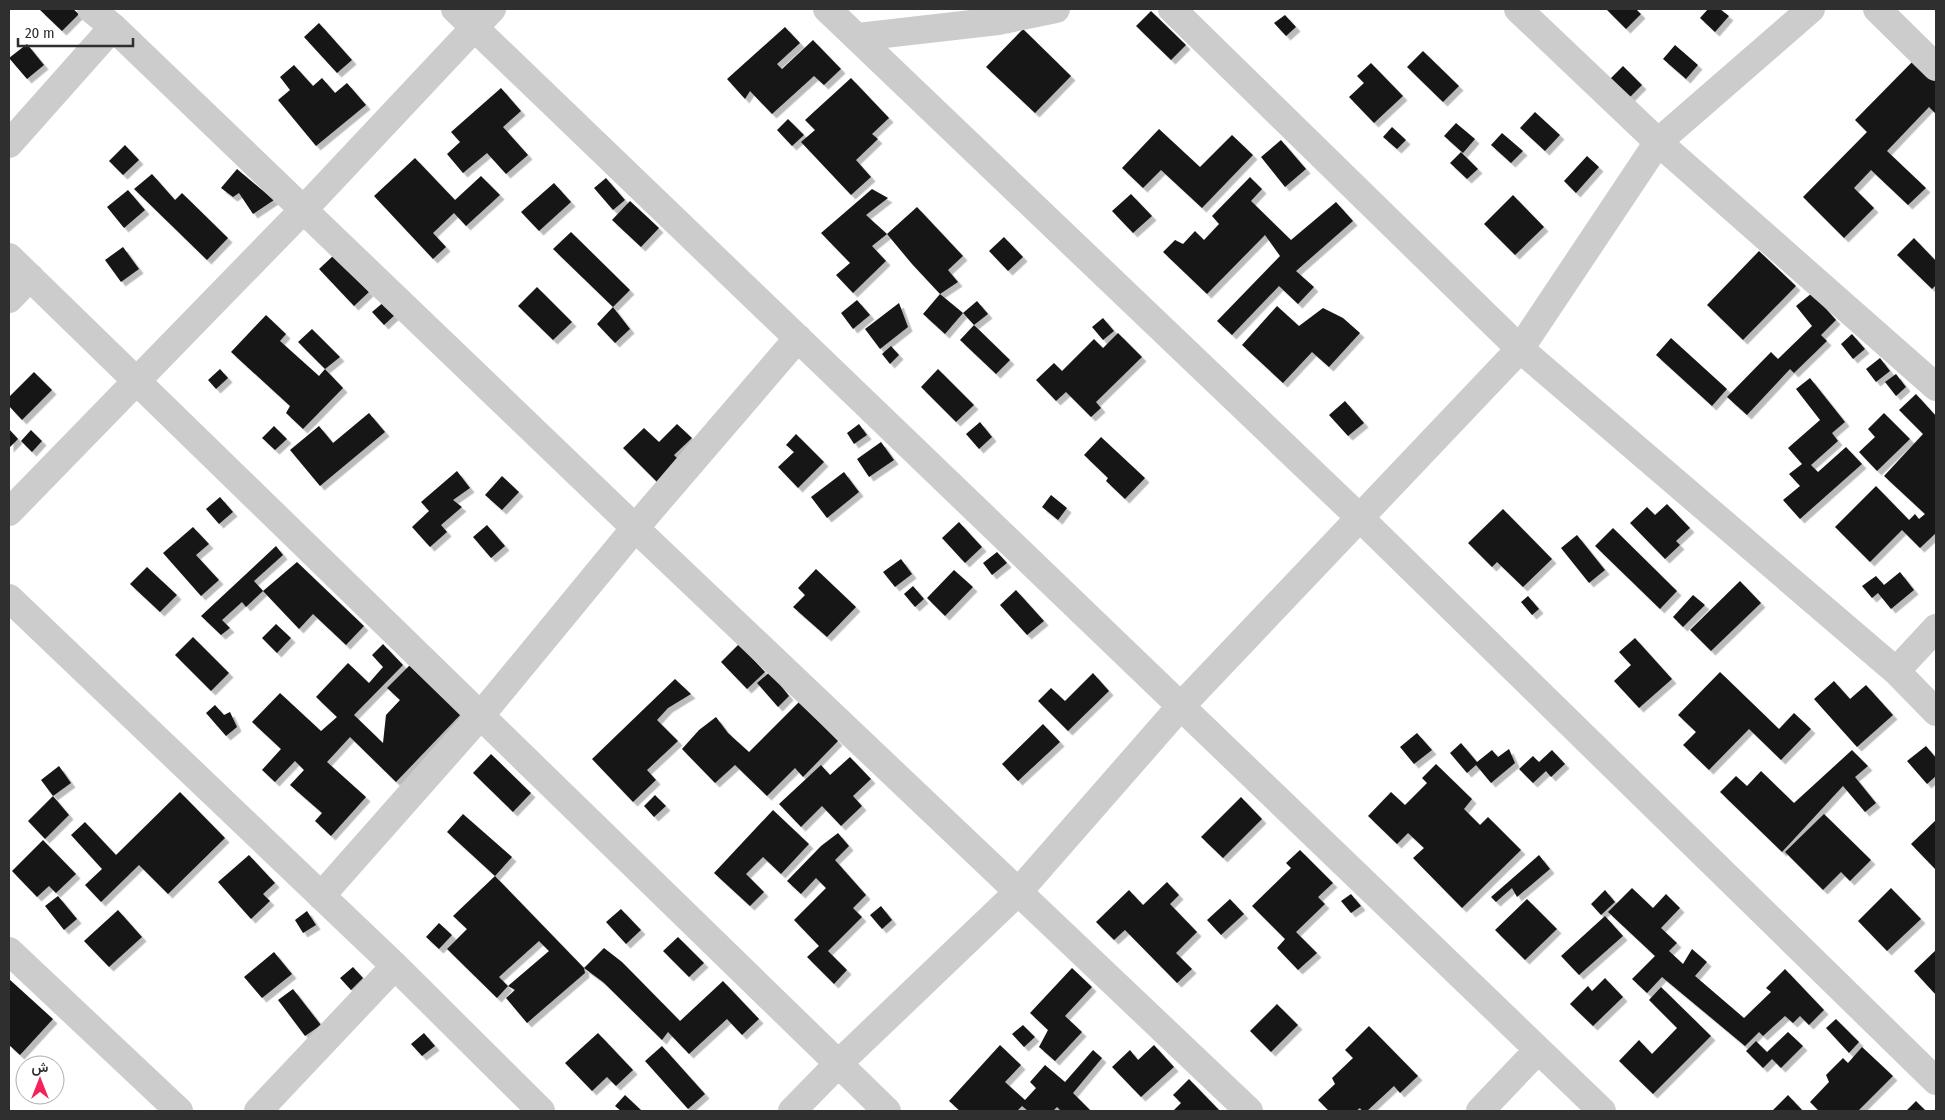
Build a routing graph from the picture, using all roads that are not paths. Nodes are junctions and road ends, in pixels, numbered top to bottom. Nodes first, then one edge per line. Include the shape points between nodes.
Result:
1 (91, 9) edge
2 (828, 9) edge
3 (1056, 9) edge
4 (1172, 9) edge
5 (1518, 9) edge
6 (1811, 9) edge
7 (1877, 9) edge
8 (474, 15) edge
9 (113, 27) junction
10 (858, 38) junction
11 (1936, 67) edge
12 (1658, 142) junction
13 (9, 144) edge
14 (304, 208) junction
15 (9, 257) edge
16 (30, 277) junction
17 (9, 299) edge
18 (798, 338) junction
19 (1520, 349) junction
20 (136, 382) junction
21 (1936, 387) edge
22 (9, 512) edge
23 (1360, 518) junction
24 (634, 528) junction
25 (9, 598) edge
26 (1936, 628) edge
27 (1896, 671) junction
28 (1180, 706) junction
29 (1936, 712) edge
30 (482, 715) junction
31 (1019, 891) junction
32 (321, 896) junction
33 (9, 951) edge
34 (395, 966) junction
35 (1538, 1050) junction
36 (838, 1064) junction
37 (1936, 1081) edge
38 (180, 1111) edge
39 (258, 1111) edge
40 (541, 1111) edge
41 (792, 1111) edge
42 (887, 1111) edge
43 (1249, 1111) edge
44 (1480, 1111) edge
45 (1602, 1111) edge

1 - 9 street
2 - 10 street
3 - 10 street via 998,21
4 - 19 street
5 - 12 street
6 - 12 street
7 - 11 street
8 - 14 street
8 - 18 street
9 - 13 street
9 - 14 street
10 - 23 street
12 - 19 street
12 - 21 street
14 - 20 street
14 - 24 street
15 - 16 street
16 - 17 street
16 - 20 street
18 - 24 street
18 - 28 street
19 - 23 street
19 - 27 street
20 - 22 street
20 - 30 street
23 - 28 street
23 - 37 street
24 - 30 street
24 - 31 street
25 - 32 street
26 - 27 street
27 - 29 street
28 - 31 street
28 - 35 street
30 - 32 street
30 - 36 street
31 - 36 street
31 - 43 street
32 - 34 street
33 - 38 street
34 - 39 street
34 - 40 street
35 - 44 street
35 - 45 street
36 - 41 street
36 - 42 street

